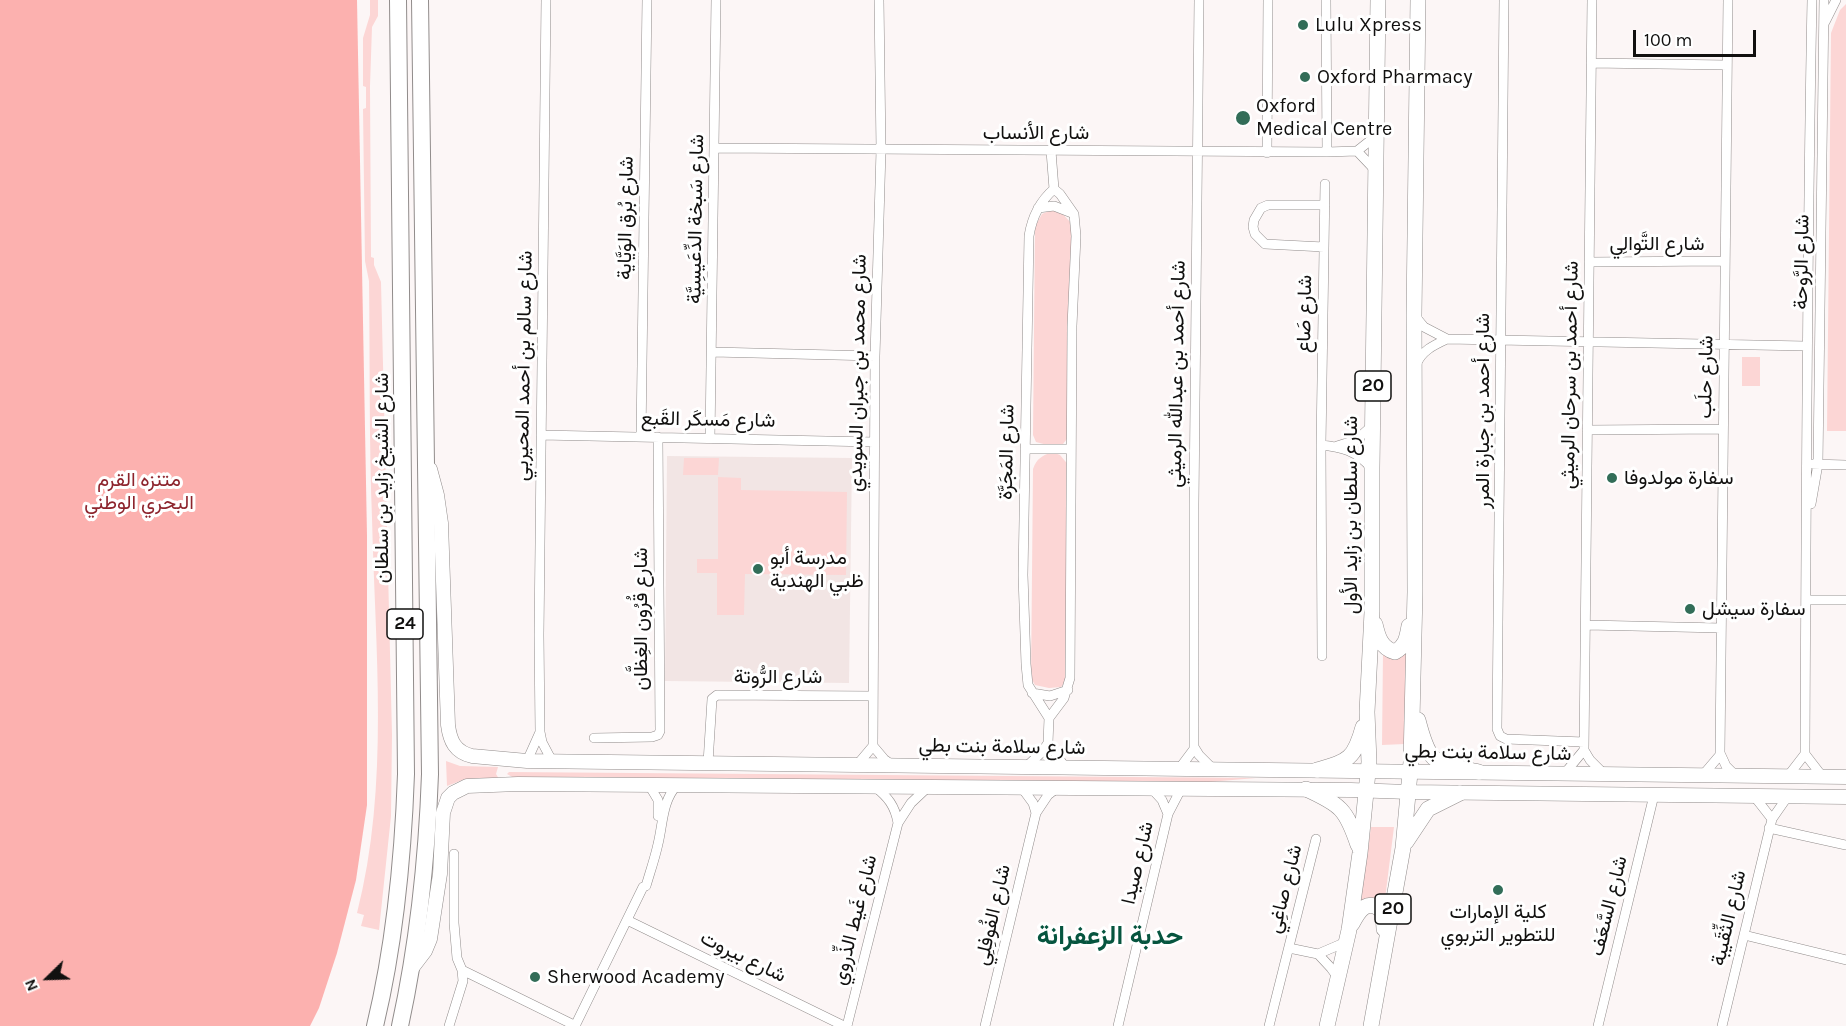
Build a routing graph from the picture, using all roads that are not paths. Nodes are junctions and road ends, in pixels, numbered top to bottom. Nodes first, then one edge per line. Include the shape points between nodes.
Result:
1 (398, 0) edge
2 (420, 0) edge
3 (546, 0) edge
4 (646, 0) edge
5 (716, 0) edge
6 (879, 0) edge
7 (1199, 0) edge
8 (1268, 0) edge
9 (1326, 0) edge
10 (1378, 0) edge
11 (1418, 0) edge
12 (1504, 0) edge
13 (1592, 0) edge
14 (1728, 0) edge
15 (1812, 0) edge
16 (1824, 0) edge
17 (1836, 0) edge
18 (1824, 24) junction
19 (1591, 63) junction
20 (1727, 65) junction
21 (1376, 136) junction
22 (715, 148) junction
23 (881, 150) junction
24 (1051, 151) junction
25 (1357, 151) junction
26 (1326, 152) junction
27 (1197, 153) junction
28 (1267, 153) junction
29 (1375, 170) junction
30 (1325, 184) dead end
31 (1054, 189) junction
32 (1325, 205) junction
33 (1038, 208) junction
34 (1074, 214) junction
35 (1324, 247) junction
36 (1725, 261) junction
37 (1589, 262) junction
38 (1414, 315) junction
39 (1447, 339) junction
40 (1502, 340) junction
41 (1588, 342) junction
42 (1724, 345) junction
43 (1806, 346) junction
44 (713, 351) junction
45 (875, 356) junction
46 (1414, 370) junction
47 (1372, 426) junction
48 (1723, 429) junction
49 (1587, 430) junction
50 (541, 435) junction
51 (641, 437) junction
52 (658, 437) junction
53 (710, 438) junction
54 (874, 442) junction
55 (1321, 445) junction
56 (1337, 446) junction
57 (1025, 449) junction
58 (1071, 449) junction
59 (426, 456) junction
60 (1806, 464) junction
61 (1818, 464) junction
62 (1846, 465) edge
63 (1372, 468) junction
64 (1807, 524) junction
65 (1415, 592) junction
66 (1807, 600) junction
67 (1846, 600) edge
68 (1372, 612) junction
69 (1587, 625) junction
70 (1721, 628) junction
71 (1322, 656) dead end
72 (1068, 690) junction
73 (1032, 693) junction
74 (873, 696) junction
75 (1413, 705) junction
76 (1367, 712) junction
77 (1049, 718) junction
78 (540, 732) junction
79 (594, 738) dead end
80 (1048, 743) junction
81 (873, 746) junction
82 (1584, 746) junction
83 (1194, 749) junction
84 (1805, 754) junction
85 (1720, 755) junction
86 (512, 760) junction
87 (527, 761) junction
88 (552, 761) junction
89 (708, 763) junction
90 (857, 765) junction
91 (893, 766) junction
92 (1026, 767) junction
93 (1065, 767) junction
94 (1179, 769) junction
95 (1213, 769) junction
96 (1317, 770) junction
97 (1410, 771) junction
98 (1368, 772) junction
99 (1479, 772) junction
100 (1565, 773) junction
101 (1603, 773) junction
102 (1703, 775) junction
103 (1735, 775) junction
104 (1788, 776) junction
105 (1822, 776) junction
106 (1846, 777) edge
107 (518, 784) junction
108 (649, 785) junction
109 (677, 785) junction
110 (875, 787) junction
111 (928, 787) junction
112 (1022, 788) junction
113 (1057, 788) junction
114 (1152, 789) junction
115 (1181, 789) junction
116 (1306, 789) junction
117 (1366, 790) junction
118 (1409, 792) junction
119 (1460, 793) junction
120 (1654, 795) junction
121 (1754, 796) junction
122 (1788, 796) junction
123 (1846, 797) edge
124 (1036, 813) junction
125 (1168, 814) junction
126 (898, 823) junction
127 (1770, 824) junction
128 (1316, 839) dead end
129 (1846, 845) edge
130 (1403, 848) junction
131 (1360, 853) junction
132 (454, 854) dead end
133 (642, 887) junction
134 (627, 920) junction
135 (1744, 935) junction
136 (1348, 936) junction
137 (1289, 948) junction
138 (1318, 954) junction
139 (1385, 956) junction
140 (1846, 960) edge
141 (412, 968) junction
142 (462, 970) junction
143 (1339, 980) junction
144 (375, 1026) edge
145 (400, 1026) edge
146 (449, 1026) edge
147 (575, 1026) edge
148 (845, 1026) edge
149 (985, 1026) edge
150 (1118, 1026) edge
151 (1269, 1026) edge
152 (1327, 1026) edge
153 (1371, 1026) edge
154 (1598, 1026) edge
155 (1722, 1026) edge

1 - 144 highway, شارع الشيخ زايد بن سلطان / 24 via 406,774 399,889
2 - 59 highway, 24
3 - 50 street, شارع سالم بن أحمد المحيربي
4 - 51 street, شارع بُرق الوَيَّاية
5 - 22 street, شارع سَبخة الدِّعَيسِيَّة
6 - 23 street, شارع محمد بن جبران السويدي
7 - 27 street, شارع أحمد بن عبدالله الرميثي
8 - 28 street
9 - 26 street
10 - 21 main road, شارع سلطان بن زايد الأول / 20
11 - 38 main road, 20
12 - 40 street, شارع أحمد بن جبارة المرر
13 - 19 street, شارع أحمد بن سرحان الرميثي
14 - 20 street, شارع حلَب
15 - 43 street, شارع الرَّوحة
16 - 18 street, شارع الرَّوحة
17 - 18 street
18 - 61 street, شارع الرَّوحة
19 - 20 street
19 - 37 street, شارع أحمد بن سرحان الرميثي
20 - 36 street, شارع حلَب
21 - 25 street
21 - 29 main road, شارع سلطان بن زايد الأول / 20
22 - 23 street, شارع الأنساب
22 - 44 street, شارع سَبخة الدِّعَيسِيَّة
23 - 24 street, شارع الأنساب
23 - 45 street, شارع محمد بن جبران السويدي
24 - 27 street, شارع الأنساب
24 - 31 street
25 - 26 street, شارع الأنساب
25 - 29 street
26 - 28 street, شارع الأنساب
27 - 28 street, شارع الأنساب
27 - 83 street, شارع أحمد بن عبدالله الرميثي
29 - 47 main road, شارع سلطان بن زايد الأول / 20
30 - 32 street, شارع صَاع
31 - 33 street, شارع المَجَرَّة
31 - 34 street
32 - 35 street, شارع صَاع
32 - 35 street via 1268,205 1256,214 1253,227 1265,244
33 - 34 street via 1059,207
33 - 57 street, شارع المَجَرَّة via 1029,236
34 - 58 street
35 - 55 street, شارع صَاع
36 - 37 street, شارع التَّوالِي
36 - 42 street, شارع حلَب
37 - 41 street, شارع أحمد بن سرحان الرميثي
38 - 39 street via 1424,327
38 - 46 main road, 20
39 - 40 street
39 - 46 street via 1427,350
40 - 41 street
40 - 82 street, شارع أحمد بن جبارة المرر via 1497,729 1506,739
41 - 42 street
41 - 49 street, شارع أحمد بن سرحان الرميثي
42 - 43 street
42 - 48 street, شارع حلَب
43 - 60 street, شارع الرَّوحة
44 - 45 street
44 - 53 street, شارع سَبخة الدِّعَيسِيَّة
45 - 54 street, شارع محمد بن جبران السويدي
46 - 65 main road, 20
47 - 56 street via 1356,440
47 - 63 main road, شارع سلطان بن زايد الأول / 20
48 - 49 street
48 - 70 street, شارع حلَب
49 - 69 street, شارع أحمد بن سرحان الرميثي
50 - 51 street, شارع مَسكَر القَبع
50 - 78 street, شارع سالم بن أحمد المحيربي
51 - 52 street, شارع مَسكَر القَبع
52 - 53 street, شارع مَسكَر القَبع
52 - 79 street, شارع قُرُون الغِظَّان via 660,731 651,737
53 - 54 street, شارع مَسكَر القَبع
54 - 74 street, شارع محمد بن جبران السويدي
55 - 56 street
55 - 71 street, شارع صَاع
56 - 63 street via 1355,453
57 - 58 street
57 - 73 street, شارع المَجَرَّة via 1023,575 1026,664
58 - 72 street
59 - 86 main road, شارع سلامة بنت بطي via 440,515 450,736 464,754
59 - 141 highway, 24 via 430,786 423,891
60 - 61 street
60 - 64 street, شارع الرَّوحة
61 - 62 street
61 - 64 street, شارع الرَّوحة
63 - 68 main road, شارع سلطان بن زايد الأول / 20
64 - 66 street, شارع الرَّوحة
65 - 68 main road via 1405,642 1395,652 1380,642
65 - 75 main road, 20
66 - 67 street
66 - 84 street, شارع الرَّوحة
68 - 76 main road, شارع سلطان بن زايد الأول / 20
69 - 70 street
69 - 82 street, شارع أحمد بن سرحان الرميثي
70 - 85 street, شارع حلَب
72 - 73 street via 1050,696
72 - 77 street
73 - 77 street, شارع المَجَرَّة
74 - 81 street, شارع محمد بن جبران السويدي
74 - 89 street, شارع الرُّوتة via 715,696
75 - 97 main road, 20
75 - 99 main road via 1430,756 1442,764
76 - 96 main road via 1349,758
76 - 98 main road, شارع سلطان بن زايد الأول / 20
77 - 80 street
78 - 87 street, شارع سالم بن أحمد المحيربي
78 - 88 street, شارع سالم بن أحمد المحيربي
80 - 92 street
80 - 93 street
81 - 90 street
81 - 91 street
82 - 100 street
82 - 101 street via 1590,760
83 - 94 street
83 - 95 street
84 - 104 street
84 - 105 street
85 - 102 street
85 - 103 street
86 - 87 main road, شارع سلامة بنت بطي
86 - 107 main road via 502,771
87 - 88 main road, شارع سلامة بنت بطي
88 - 89 main road, شارع سلامة بنت بطي
89 - 90 main road, شارع سلامة بنت بطي
90 - 91 main road, شارع سلامة بنت بطي
91 - 92 main road, شارع سلامة بنت بطي
92 - 93 main road, شارع سلامة بنت بطي
93 - 94 main road, شارع سلامة بنت بطي
94 - 95 main road, شارع سلامة بنت بطي
95 - 96 main road, شارع سلامة بنت بطي
96 - 98 main road, شارع سلامة بنت بطي
97 - 98 main road, شارع سلامة بنت بطي
97 - 99 main road, شارع سلامة بنت بطي
97 - 118 main road, 20
98 - 117 main road, شارع سلطان بن زايد الأول / 20
99 - 100 main road, شارع سلامة بنت بطي
100 - 101 main road, شارع سلامة بنت بطي
101 - 102 main road, شارع سلامة بنت بطي
102 - 103 main road, شارع سلامة بنت بطي
103 - 104 main road, شارع سلامة بنت بطي
104 - 105 main road, شارع سلامة بنت بطي
105 - 106 main road, شارع سلامة بنت بطي
107 - 108 main road, شارع سلامة بنت بطي
107 - 141 main road, شارع سلامة بنت بطي via 467,786 448,798 443,813 440,874 430,939
108 - 109 main road, شارع سلامة بنت بطي
108 - 133 street via 657,796 659,810
109 - 110 main road, شارع سلامة بنت بطي
109 - 133 street via 667,799 652,866 646,886
110 - 111 main road, شارع سلامة بنت بطي
110 - 126 street via 889,799
111 - 112 main road, شارع سلامة بنت بطي
111 - 126 street, شارع غَيط الذِّروي
112 - 113 main road, شارع سلامة بنت بطي
112 - 124 street
113 - 114 main road, شارع سلامة بنت بطي
113 - 124 street, شارع الفُوفِلِي
114 - 115 main road, شارع سلامة بنت بطي
114 - 125 street, شارع صيدا
115 - 116 main road, شارع سلامة بنت بطي
115 - 125 street, شارع صيدا
116 - 117 main road, شارع سلامة بنت بطي
116 - 131 main road via 1342,809
117 - 118 main road, شارع سلامة بنت بطي
117 - 131 main road, شارع سلطان بن زايد الأول / 20
118 - 119 main road, شارع سلامة بنت بطي
118 - 130 main road, 20
119 - 120 main road, شارع سلامة بنت بطي
119 - 130 main road via 1428,809
120 - 121 main road, شارع سلامة بنت بطي
120 - 154 street, شارع السَّعَف
121 - 122 main road, شارع سلامة بنت بطي
121 - 127 street
122 - 123 main road, شارع سلامة بنت بطي
122 - 127 street, شارع الثِّقَيبة
124 - 149 street, شارع الفُوفِلِي
125 - 150 street, شارع صيدا
126 - 148 street, شارع غَيط الذِّروي
127 - 129 street
127 - 135 street, شارع الثِّقَيبة
128 - 137 street, شارع صاغِي
130 - 139 main road, 20
131 - 136 main road, شارع سلطان بن زايد الأول / 20
132 - 142 street via 454,923
133 - 134 street
134 - 147 street
134 - 148 street, شارع بيروت
135 - 140 street
135 - 155 street, شارع الثِّقَيبة
136 - 138 street
136 - 139 main road via 1362,909 1377,906 1383,912
136 - 143 main road, شارع سلطان بن زايد الأول / 20
137 - 138 street, شارع صاغِي
137 - 151 street, شارع صاغِي
138 - 143 street
139 - 153 main road, 20
141 - 145 highway, 24
142 - 146 street via 463,981
142 - 147 street
143 - 152 main road, شارع سلطان بن زايد الأول / 20

